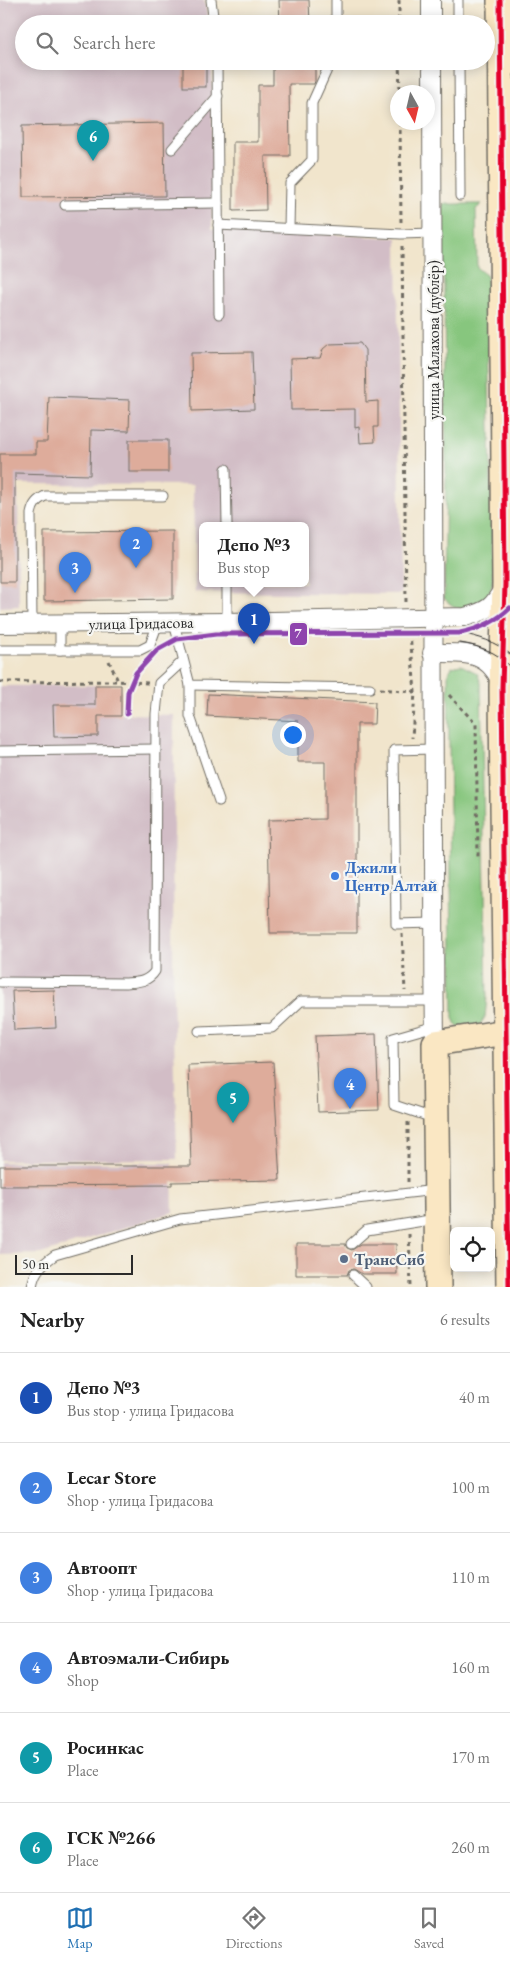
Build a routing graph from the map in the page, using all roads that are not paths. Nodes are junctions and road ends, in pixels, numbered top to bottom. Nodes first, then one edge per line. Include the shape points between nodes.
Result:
1 (211, 0) edge
2 (336, 0) edge
3 (431, 0) edge
4 (458, 0) edge
5 (500, 0) edge
6 (213, 15) edge
7 (336, 15) edge
8 (431, 15) edge
9 (458, 15) edge
10 (217, 70) edge
11 (327, 70) edge
12 (432, 70) edge
13 (459, 70) edge
14 (218, 96) junction
15 (172, 149) dead end
16 (460, 196) dead end
17 (218, 203) junction
18 (65, 205) dead end
19 (218, 225) junction
20 (289, 228) junction
21 (433, 233) junction
22 (219, 314) dead end
23 (226, 469) dead end
24 (163, 496) dead end
25 (227, 522) edge
26 (505, 584) junction
27 (227, 587) edge
28 (432, 618) junction
29 (227, 622) junction
30 (166, 623) junction
31 (0, 624) edge
32 (32, 624) junction
33 (60, 624) junction
34 (0, 650) edge
35 (60, 650) junction
36 (432, 653) junction
37 (183, 661) junction
38 (190, 685) junction
39 (502, 687) junction
40 (370, 688) road end
41 (156, 749) junction
42 (433, 749) junction
43 (0, 751) edge
44 (219, 802) dead end
45 (434, 923) junction
46 (0, 982) edge
47 (435, 1001) junction
48 (199, 1031) dead end
49 (508, 1032) edge
50 (435, 1034) junction
51 (435, 1118) junction
52 (436, 1190) junction
53 (436, 1219) junction
54 (352, 1244) dead end
55 (353, 1275) dead end
56 (32, 1287) edge
57 (366, 1287) edge
58 (438, 1287) edge
59 (509, 1287) edge

1 - 6 lane
2 - 7 lane
3 - 8 street
4 - 9 lane
5 - 26 main road
10 - 14 lane
11 - 20 lane via 312,103 312,160 290,183
12 - 21 street, улица Малахова (дублёр)
13 - 16 lane
14 - 15 lane
14 - 17 lane
17 - 18 lane
17 - 19 lane
19 - 20 lane
19 - 22 lane
20 - 21 lane
21 - 28 street, улица Малахова (дублёр)
23 - 25 lane
24 - 32 lane via 45,496 38,500 31,514
26 - 28 street, улица Гридасова via 490,609 465,616
26 - 39 main road
27 - 29 lane
28 - 29 street, улица Гридасова
28 - 36 street, улица Малахова (дублёр)
29 - 30 street, улица Гридасова
30 - 33 street, улица Гридасова
30 - 35 lane via 150,645 140,650
30 - 37 lane
31 - 32 street, улица Гридасова
32 - 33 street, улица Гридасова
33 - 35 lane
34 - 35 lane
36 - 39 street via 466,653 482,658 492,667
36 - 42 street, улица Малахова (дублёр)
37 - 38 lane
37 - 41 lane via 159,683
38 - 40 lane
38 - 44 lane via 190,716
39 - 49 main road
41 - 43 lane
41 - 46 lane via 155,971 151,977 126,983
42 - 45 street, улица Малахова (дублёр)
42 - 45 lane via 394,750 396,924
45 - 47 street, улица Малахова (дублёр)
47 - 48 lane via 302,1000 272,1028
47 - 50 street, улица Малахова (дублёр)
49 - 50 main road
49 - 59 main road
50 - 51 main road
50 - 51 lane via 393,1038 394,1105
51 - 52 main road
52 - 53 main road
52 - 56 lane via 180,1220 55,1255 41,1264
53 - 54 lane via 367,1230
53 - 58 main road
55 - 57 lane

